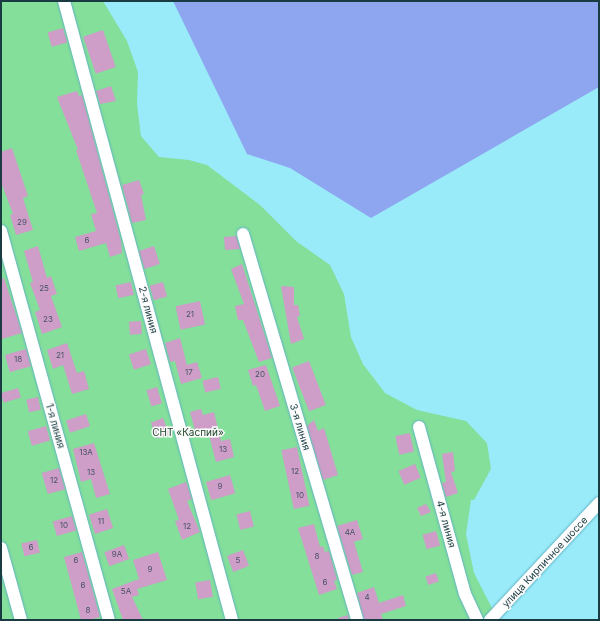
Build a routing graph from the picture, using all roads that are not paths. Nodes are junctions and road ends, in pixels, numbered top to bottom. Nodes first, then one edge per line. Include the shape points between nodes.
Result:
1 (64, 1) edge
2 (1, 231) edge
3 (242, 234) dead end
4 (419, 427) dead end
5 (599, 503) edge
6 (1, 548) edge
7 (21, 620) edge
8 (109, 620) edge
9 (232, 620) edge
10 (357, 620) edge
11 (477, 620) edge
12 (490, 620) edge

1 - 9 street, 2-я линия
2 - 8 street, 1-я линия
3 - 10 street, 3-я линия
4 - 11 street, 4-я линия via 465,594
5 - 12 street, улица Кирпичное шоссе
6 - 7 street

